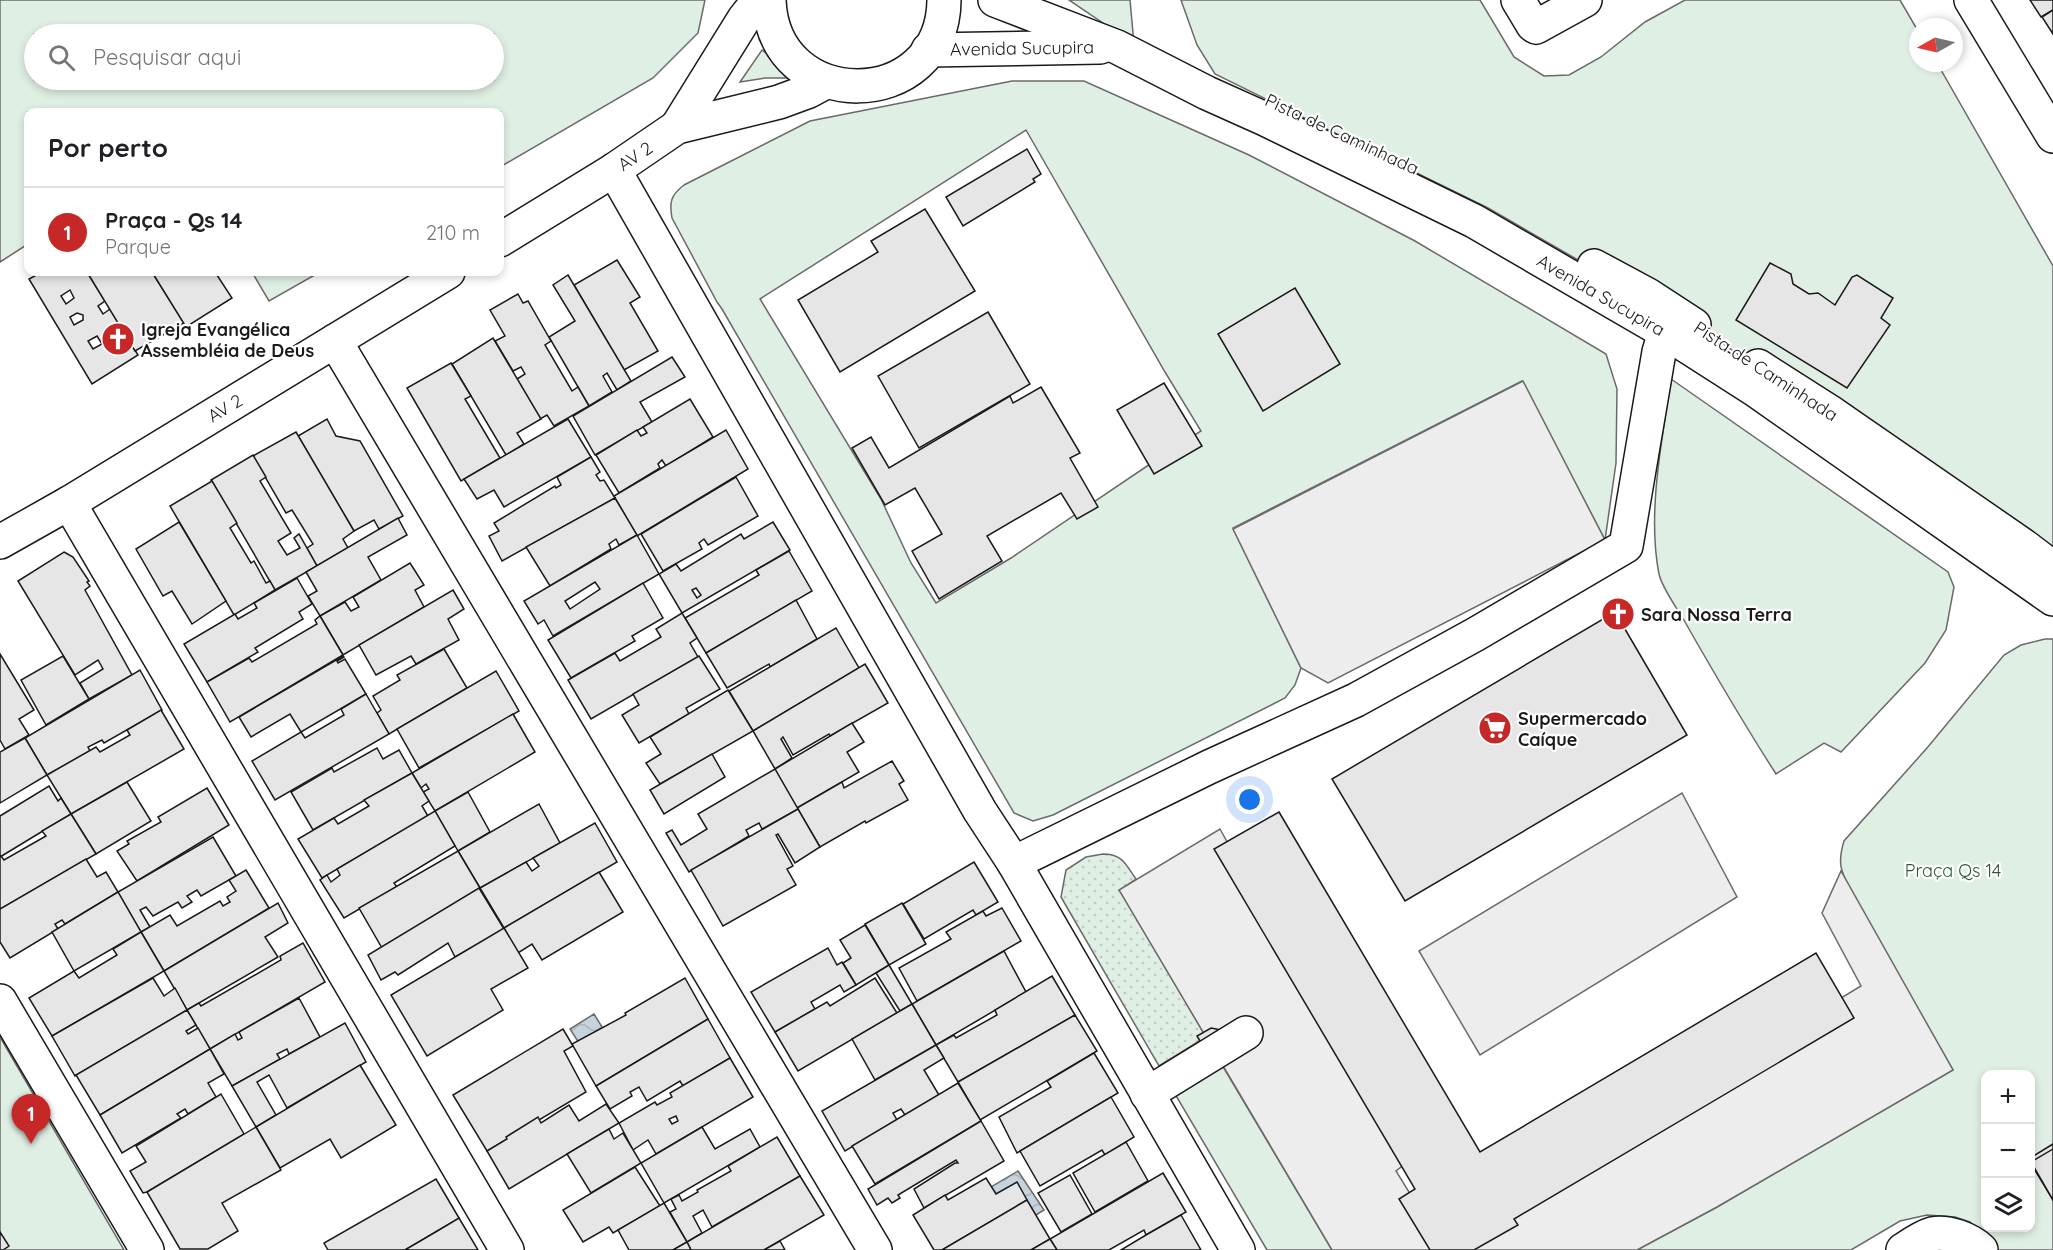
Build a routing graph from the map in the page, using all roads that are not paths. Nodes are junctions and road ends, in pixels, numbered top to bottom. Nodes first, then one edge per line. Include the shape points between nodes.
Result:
1 (762, 0) edge
2 (769, 0) edge
3 (944, 0) edge
4 (995, 0) edge
5 (1518, 0) edge
6 (1585, 0) edge
7 (1971, 0) edge
8 (1117, 47) junction
9 (928, 50) junction
10 (1206, 70) dead end
11 (824, 81) junction
12 (677, 127) junction
13 (2053, 136) edge
14 (614, 170) junction
15 (504, 238) edge
16 (441, 276) edge
17 (1665, 332) junction
18 (335, 341) junction
19 (69, 503) junction
20 (0, 542) edge
21 (2053, 568) edge
22 (2053, 600) edge
23 (1014, 863) junction
24 (0, 1001) edge
25 (1246, 1033) dead end
26 (1147, 1094) junction
27 (147, 1250) edge
28 (507, 1250) edge
29 (875, 1250) edge
30 (1238, 1250) edge
31 (1903, 1250) edge
32 (1981, 1250) edge

1 - 12 street, AV 2 via 750,10
2 - 11 street via 774,29 783,46 808,72
3 - 9 street via 939,28
4 - 8 street, Avenida Sucupira
5 - 6 street via 1536,27
7 - 13 street
8 - 9 street, Avenida Sucupira
8 - 17 street, Avenida Sucupira via 1474,221
9 - 11 street via 900,76 882,84 843,86
10 - 21 street, Pista de Caminhada via 1418,170 1648,295 1833,414
11 - 12 street, AV 2 via 779,102
12 - 14 street, AV 2
14 - 15 street, AV 2
14 - 23 street via 980,811
16 - 18 street, AV 2
17 - 22 street, Avenida Sucupira via 1754,389
17 - 23 street via 1626,546 1356,700
18 - 19 street, AV 2
18 - 29 street
19 - 20 street, AV 2
19 - 28 street
23 - 26 street
24 - 27 street
25 - 26 street
26 - 30 street
31 - 32 street via 1932,1234 1941,1234 1961,1238

